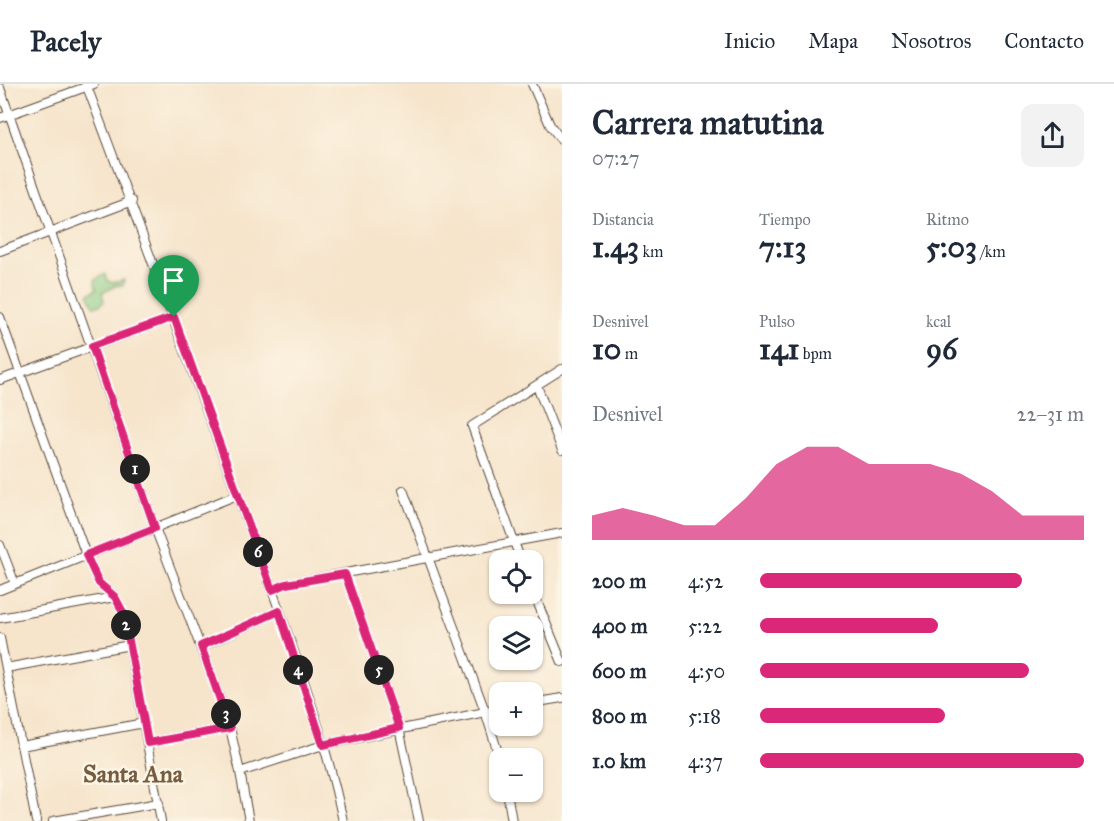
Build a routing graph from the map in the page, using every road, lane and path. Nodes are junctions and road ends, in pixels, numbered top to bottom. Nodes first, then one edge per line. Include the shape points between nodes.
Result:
1 (532, 84) edge
2 (89, 85) edge
3 (0, 88) edge
4 (11, 115) junction
5 (0, 118) edge
6 (562, 141) edge
7 (132, 201) junction
8 (53, 232) junction
9 (0, 251) edge
10 (0, 317) edge
11 (174, 317) junction
12 (92, 346) junction
13 (562, 369) edge
14 (21, 372) junction
15 (0, 380) edge
16 (537, 386) junction
17 (562, 450) edge
18 (403, 490) dead end
19 (237, 495) junction
20 (155, 528) junction
21 (562, 533) edge
22 (514, 542) junction
23 (0, 545) edge
24 (517, 550) edge
25 (86, 555) junction
26 (429, 560) junction
27 (345, 574) junction
28 (15, 584) junction
29 (0, 590) edge
30 (272, 590) junction
31 (115, 597) junction
32 (538, 604) edge
33 (279, 611) junction
34 (0, 618) edge
35 (0, 638) edge
36 (130, 645) junction
37 (201, 646) junction
38 (562, 662) edge
39 (6, 668) junction
40 (562, 698) edge
41 (543, 701) edge
42 (489, 710) edge
43 (485, 711) junction
44 (144, 723) junction
45 (230, 728) junction
46 (399, 728) junction
47 (148, 743) junction
48 (323, 745) junction
49 (21, 746) junction
50 (497, 748) edge
51 (240, 772) junction
52 (509, 802) edge
53 (159, 803) junction
54 (36, 821) edge
55 (53, 821) edge
56 (161, 821) edge
57 (249, 821) edge
58 (343, 821) edge
59 (419, 821) edge
60 (513, 821) edge

1 - 6 street via 550,125
2 - 4 street
2 - 7 street
3 - 4 street
4 - 5 street
4 - 8 street
7 - 8 street
7 - 11 street
8 - 9 street
8 - 12 street
10 - 14 street
11 - 12 street
11 - 19 street
12 - 14 street
12 - 20 street
13 - 16 street
14 - 15 street
14 - 25 street
16 - 17 street
16 - 22 street via 472,426
18 - 26 street
19 - 20 street
19 - 30 street
20 - 25 street
20 - 37 street
21 - 22 street
22 - 24 street
22 - 26 street
23 - 28 street
25 - 28 street
25 - 31 street via 99,583
26 - 27 street
26 - 43 street
27 - 30 street
27 - 46 street
28 - 29 street
30 - 33 street
31 - 34 street
31 - 36 street via 124,614
32 - 38 street
33 - 37 street
33 - 48 street
35 - 39 street
36 - 39 street
36 - 44 street
37 - 45 street
39 - 49 street
40 - 41 street
42 - 43 street
43 - 46 street
43 - 50 street
44 - 47 street
44 - 49 street
45 - 47 street
45 - 51 street
46 - 48 street
46 - 59 street
47 - 53 street
48 - 51 street
48 - 58 street
49 - 54 street
51 - 57 street
52 - 60 street
53 - 55 street
53 - 56 street

